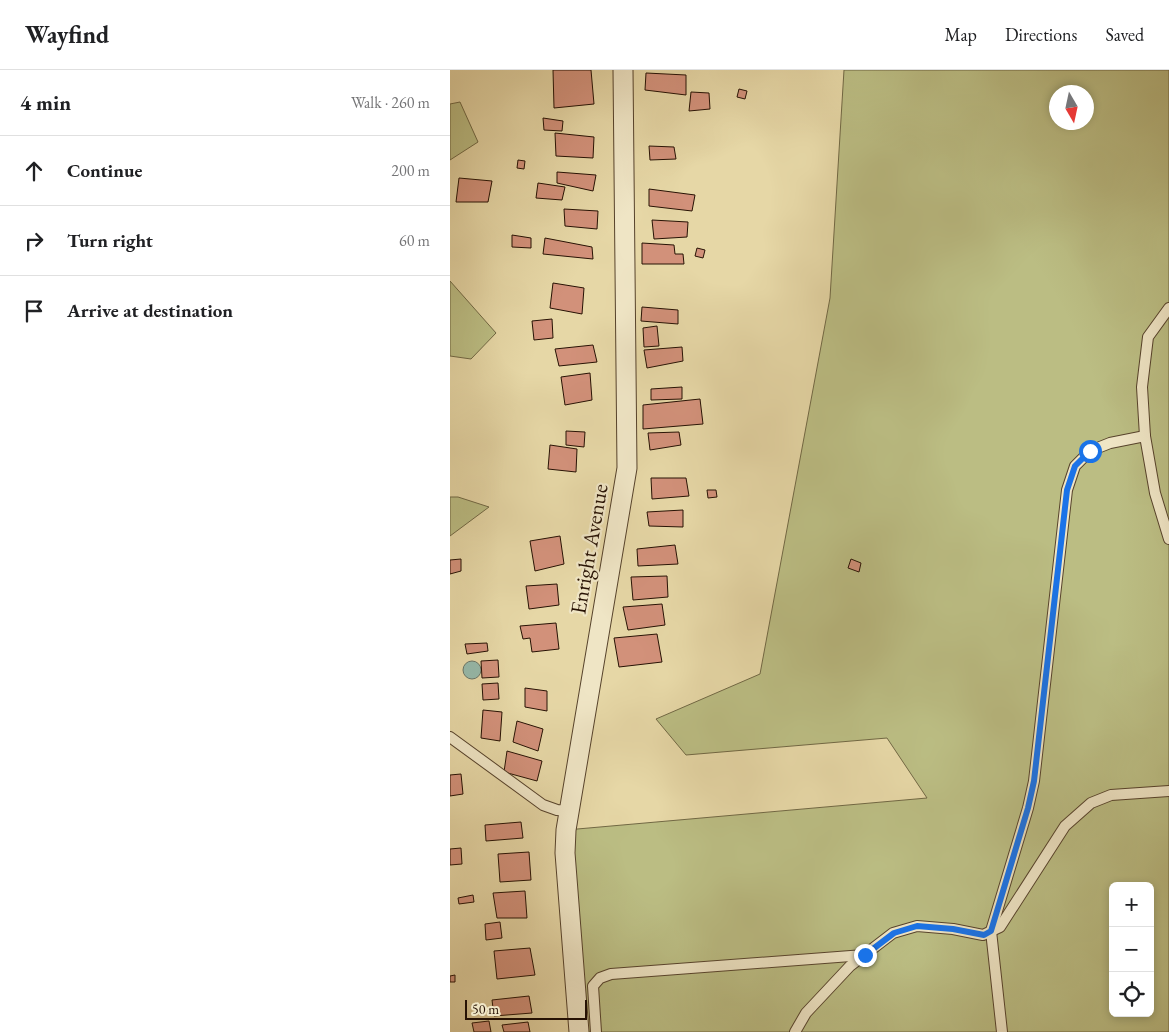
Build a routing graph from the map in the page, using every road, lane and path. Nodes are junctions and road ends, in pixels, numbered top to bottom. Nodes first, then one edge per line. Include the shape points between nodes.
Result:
1 (623, 70) edge
2 (1169, 308) edge
3 (1145, 436) junction
4 (1169, 539) edge
5 (450, 737) edge
6 (1169, 791) edge
7 (569, 811) junction
8 (991, 931) junction
9 (865, 955) junction
10 (579, 1032) edge
11 (596, 1032) edge
12 (795, 1032) edge
13 (1002, 1032) edge

1 - 7 street, Enright Avenue via 627,468
2 - 3 lane via 1148,337 1142,387
3 - 4 lane
3 - 8 lane via 1090,451 1075,466 1067,490 1034,781
5 - 7 lane via 543,805
6 - 8 lane via 1111,795 1090,803 1066,826 1000,927
7 - 10 street, Enright Avenue via 565,853
8 - 9 lane via 984,935 917,926 894,933
8 - 13 lane
9 - 11 lane via 611,974 600,978 593,986
9 - 12 lane via 850,966 806,1013

